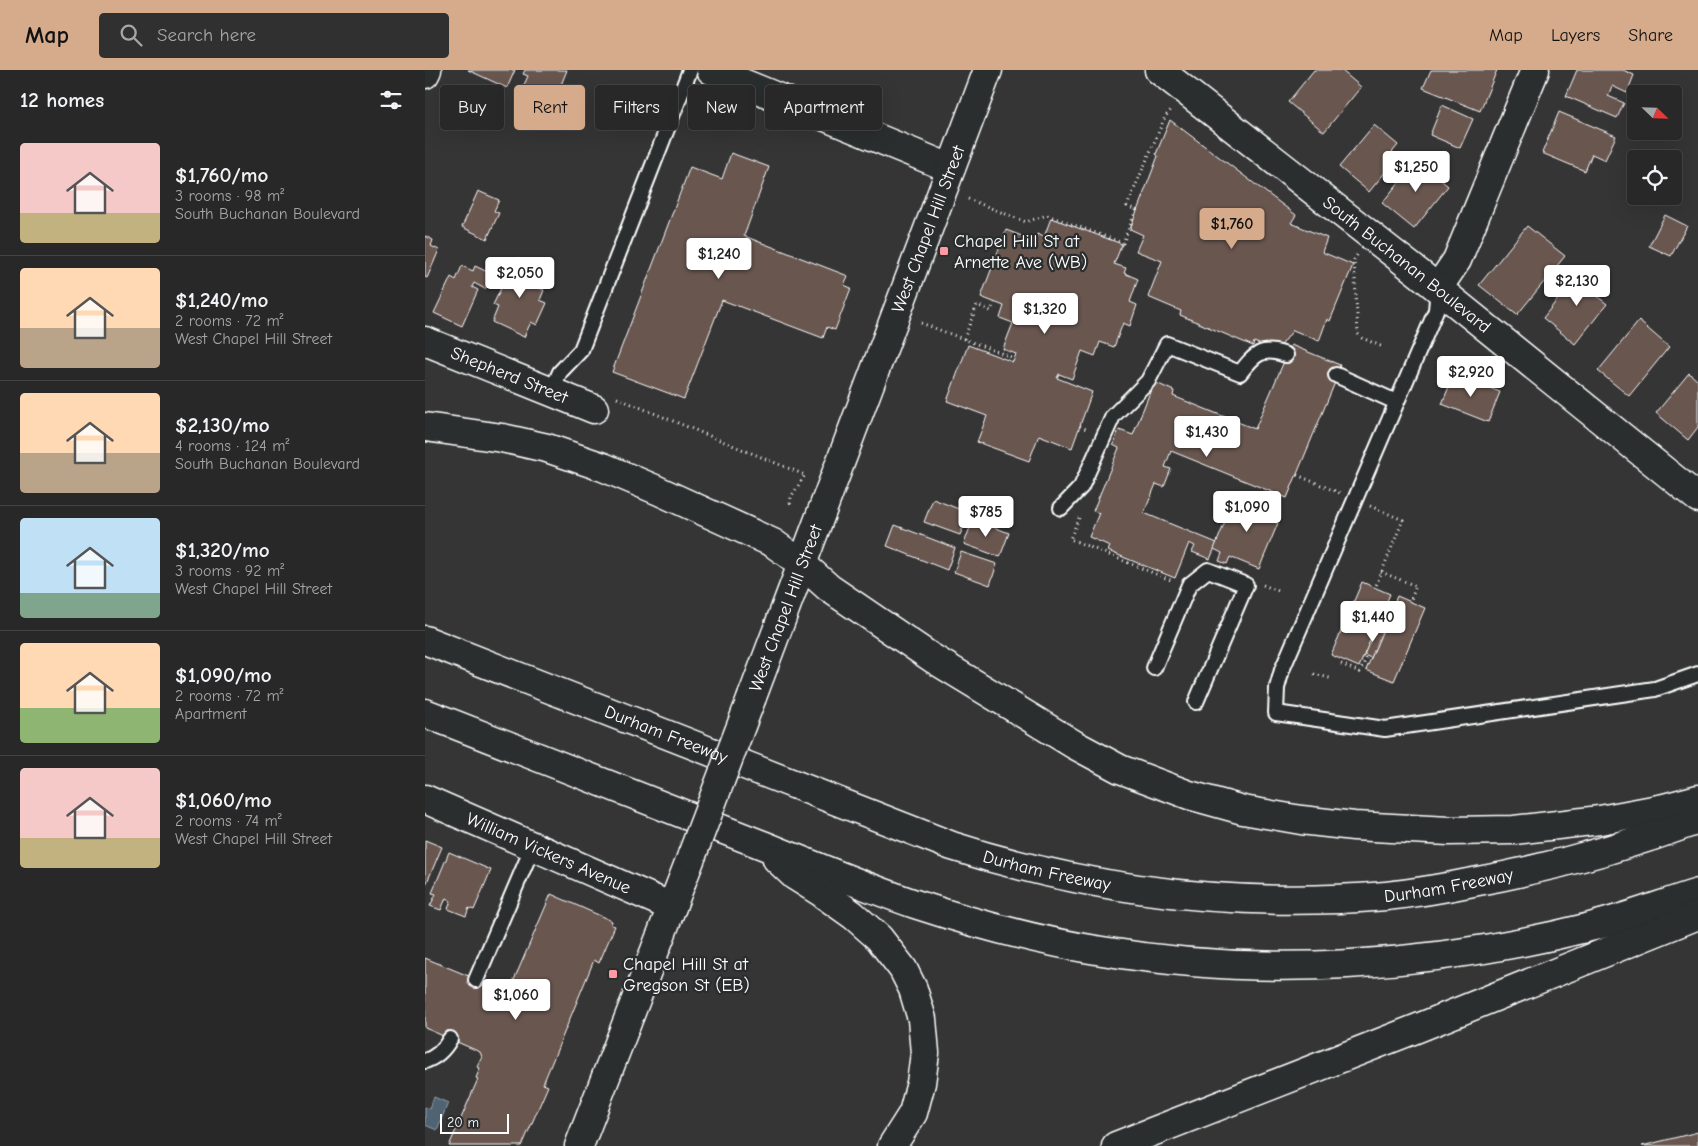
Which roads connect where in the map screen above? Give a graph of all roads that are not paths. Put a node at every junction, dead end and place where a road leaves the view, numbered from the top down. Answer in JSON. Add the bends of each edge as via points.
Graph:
{"nodes":[{"id":1,"x":427,"y":70,"type":"edge"},
{"id":2,"x":690,"y":70,"type":"edge"},
{"id":3,"x":711,"y":70,"type":"edge"},
{"id":4,"x":989,"y":70,"type":"edge"},
{"id":5,"x":1159,"y":70,"type":"edge"},
{"id":6,"x":1535,"y":70,"type":"edge"},
{"id":7,"x":425,"y":74,"type":"edge"},
{"id":8,"x":950,"y":168,"type":"junction"},
{"id":9,"x":1438,"y":288,"type":"junction"},
{"id":10,"x":425,"y":341,"type":"edge"},
{"id":11,"x":1286,"y":355,"type":"dead end"},
{"id":12,"x":1336,"y":376,"type":"dead end"},
{"id":13,"x":551,"y":392,"type":"junction"},
{"id":14,"x":1396,"y":402,"type":"junction"},
{"id":15,"x":603,"y":403,"type":"road end"},
{"id":16,"x":425,"y":427,"type":"edge"},
{"id":17,"x":1698,"y":498,"type":"edge"},
{"id":18,"x":1061,"y":508,"type":"dead end"},
{"id":19,"x":801,"y":563,"type":"junction"},
{"id":20,"x":425,"y":640,"type":"edge"},
{"id":21,"x":1154,"y":668,"type":"dead end"},
{"id":22,"x":1698,"y":674,"type":"edge"},
{"id":23,"x":1195,"y":702,"type":"dead end"},
{"id":24,"x":425,"y":713,"type":"edge"},
{"id":25,"x":425,"y":799,"type":"edge"},
{"id":26,"x":1698,"y":799,"type":"edge"},
{"id":27,"x":1698,"y":820,"type":"edge"},
{"id":28,"x":761,"y":844,"type":"junction"},
{"id":29,"x":533,"y":846,"type":"junction"},
{"id":30,"x":1698,"y":893,"type":"edge"},
{"id":31,"x":672,"y":907,"type":"junction"},
{"id":32,"x":1698,"y":915,"type":"edge"},
{"id":33,"x":476,"y":980,"type":"dead end"},
{"id":34,"x":450,"y":1039,"type":"dead end"},
{"id":35,"x":425,"y":1061,"type":"edge"},
{"id":36,"x":579,"y":1146,"type":"edge"},
{"id":37,"x":893,"y":1146,"type":"edge"},
{"id":38,"x":1116,"y":1146,"type":"edge"}],
"edges":[{"from":1,"to":7,"type":"main road"},
{"from":2,"to":13,"type":"lane","via":[[581,350],[560,372]]},
{"from":3,"to":8,"type":"main road"},
{"from":4,"to":8,"type":"main road","name":"West Chapel Hill Street"},
{"from":5,"to":9,"type":"main road","name":"South Buchanan Boulevard"},
{"from":6,"to":9,"type":"main road","via":[[1457,260]]},
{"from":8,"to":19,"type":"main road","name":"West Chapel Hill Street"},
{"from":9,"to":14,"type":"lane","via":[[1432,320]]},
{"from":9,"to":17,"type":"main road","name":"South Buchanan Boulevard"},
{"from":10,"to":13,"type":"main road","name":"Shepherd Street"},
{"from":11,"to":18,"type":"lane","via":[[1265,352],[1253,356],[1240,373],[1167,344],[1148,381],[1113,416],[1081,487]]},
{"from":12,"to":14,"type":"lane"},
{"from":13,"to":15,"type":"main road","name":"Shepherd Street"},
{"from":14,"to":22,"type":"lane","via":[[1282,670],[1275,713],[1385,729],[1655,689]]},
{"from":16,"to":19,"type":"main road","via":[[547,448],[603,467],[773,543]]},
{"from":19,"to":26,"type":"main road","via":[[829,588],[932,658],[1075,745],[1153,783],[1243,810],[1353,826],[1505,830],[1600,820]]},
{"from":19,"to":31,"type":"main road","name":"West Chapel Hill Street","bridge":true},
{"from":20,"to":27,"type":"main road","name":"Durham Freeway","via":[[952,846],[1047,873],[1126,888],[1250,900],[1388,896],[1511,875],[1588,856]]},
{"from":21,"to":23,"type":"lane","via":[[1189,585],[1209,570],[1246,585]]},
{"from":24,"to":28,"type":"main road"},
{"from":25,"to":29,"type":"main road","name":"William Vickers Avenue"},
{"from":28,"to":30,"type":"main road","via":[[914,903],[1021,935],[1104,952],[1229,965],[1365,964],[1485,950],[1592,927]]},
{"from":28,"to":37,"type":"main road","via":[[795,876],[879,938],[903,969],[913,989],[922,1019],[925,1053],[913,1113]]},
{"from":29,"to":31,"type":"main road","name":"William Vickers Avenue"},
{"from":29,"to":33,"type":"lane"},
{"from":31,"to":36,"type":"main road","name":"West Chapel Hill Street"},
{"from":32,"to":38,"type":"main road"},
{"from":34,"to":35,"type":"lane","via":[[444,1050]]}]}
